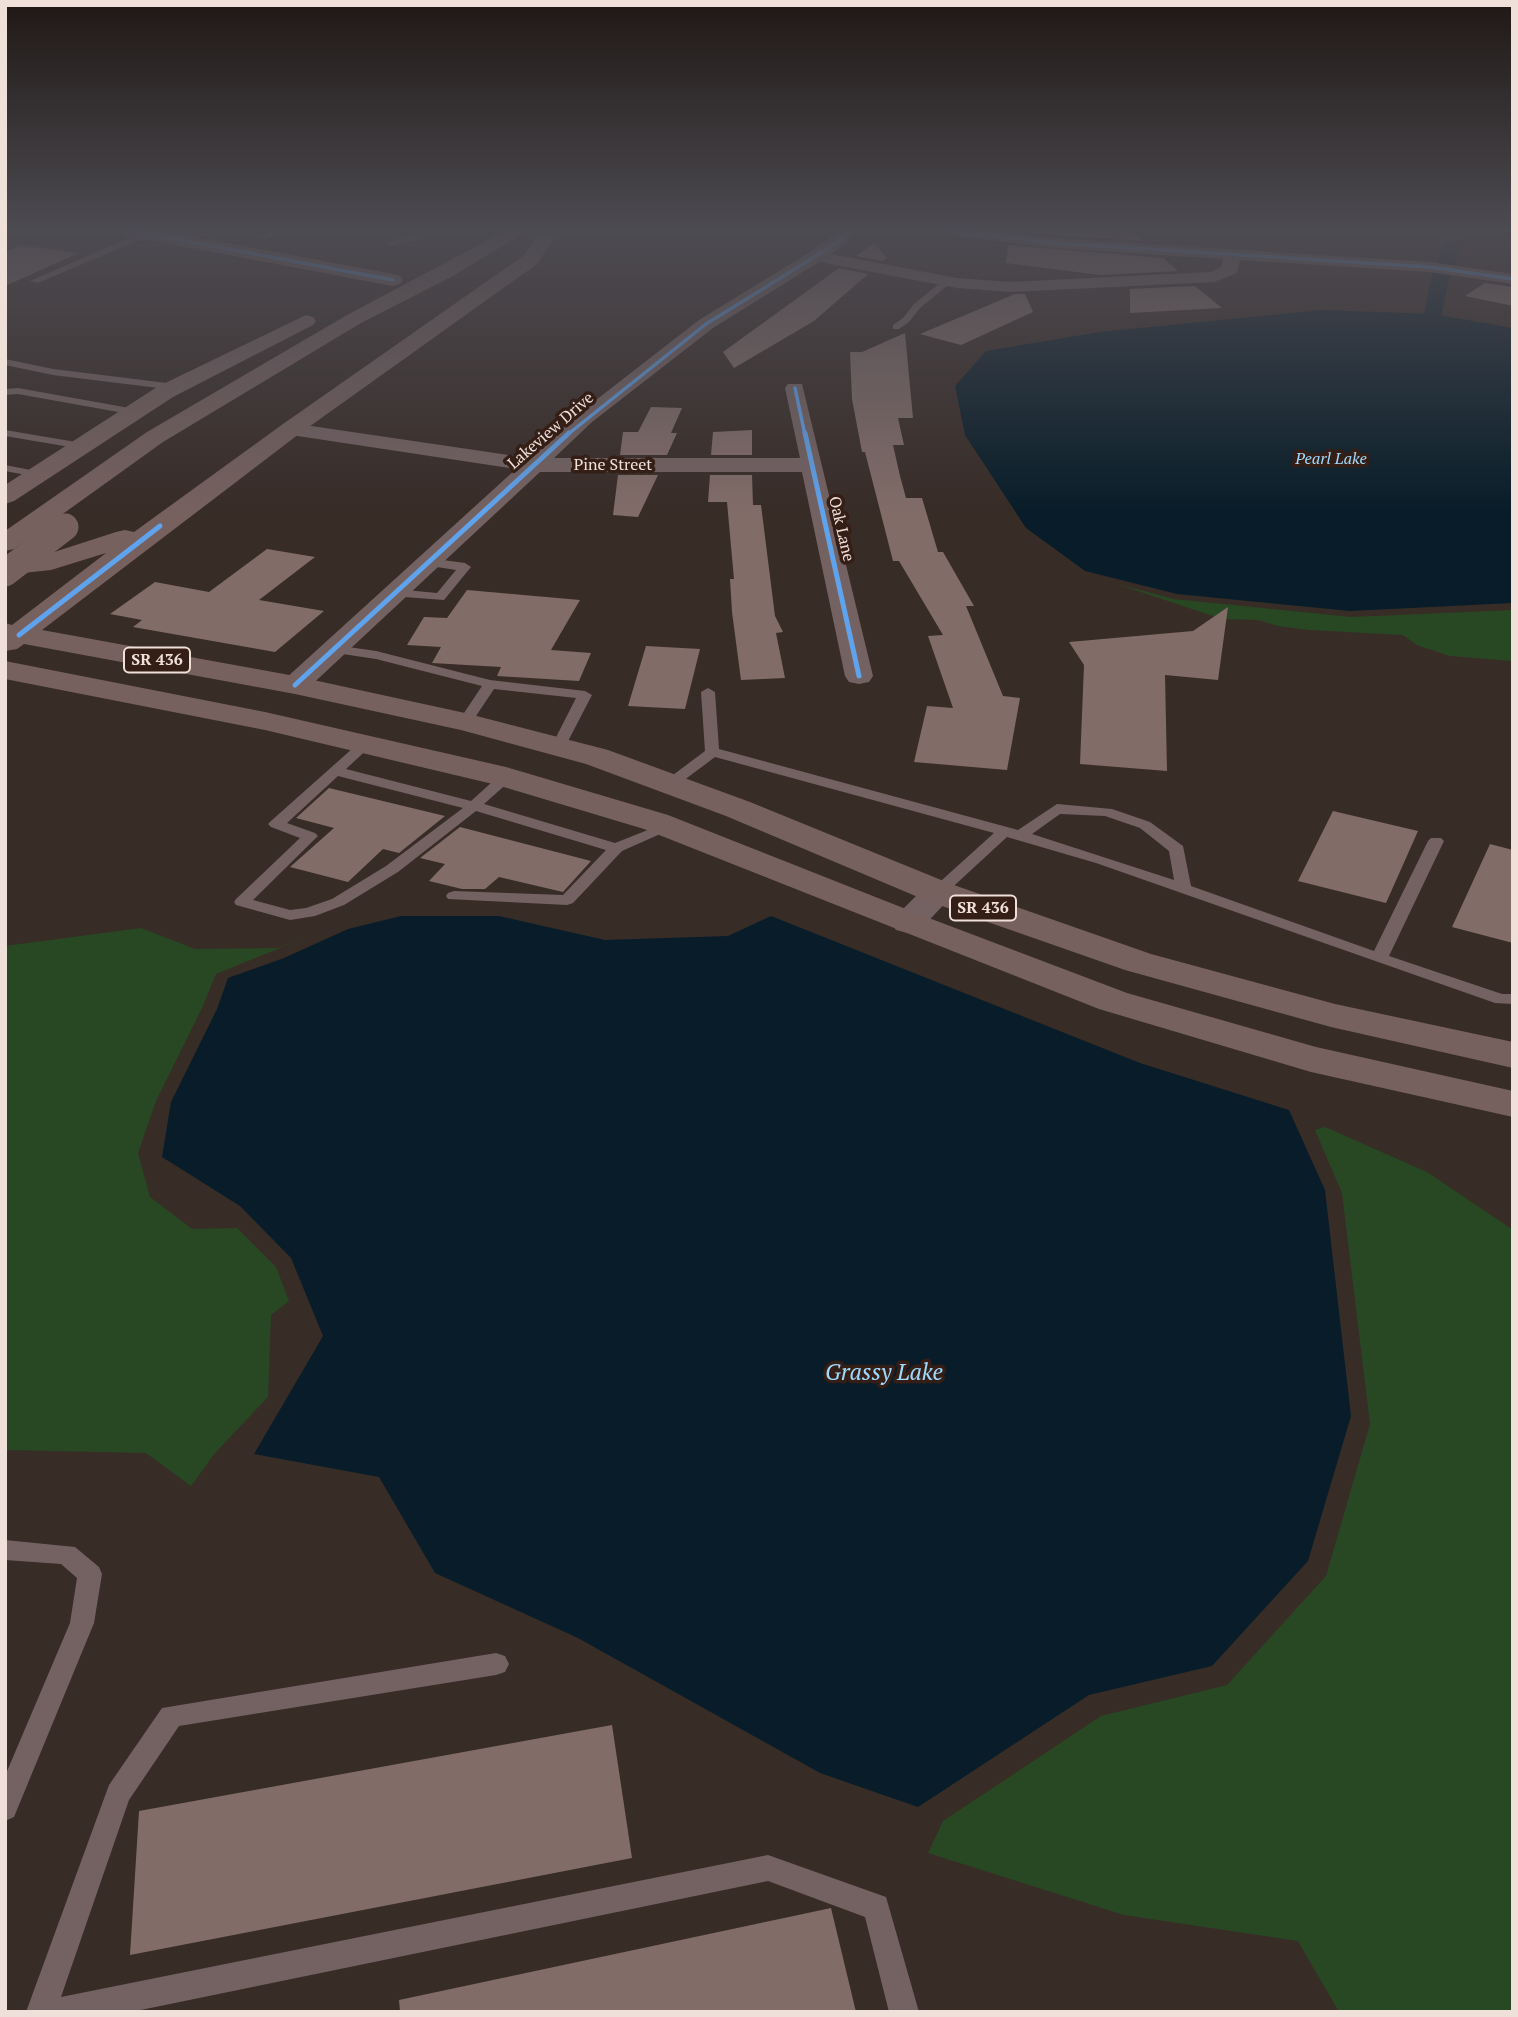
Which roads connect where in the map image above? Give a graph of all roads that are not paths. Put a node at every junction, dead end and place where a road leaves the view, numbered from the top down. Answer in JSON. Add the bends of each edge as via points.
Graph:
{"nodes":[{"id":1,"x":297,"y":324,"type":"edge"},
{"id":2,"x":345,"y":324,"type":"edge"},
{"id":3,"x":381,"y":324,"type":"edge"},
{"id":4,"x":439,"y":324,"type":"edge"},
{"id":5,"x":711,"y":324,"type":"edge"},
{"id":6,"x":900,"y":324,"type":"edge"},
{"id":7,"x":896,"y":327,"type":"dead end"},
{"id":8,"x":5,"y":362,"type":"edge"},
{"id":9,"x":175,"y":387,"type":"junction"},
{"id":10,"x":795,"y":388,"type":"dead end"},
{"id":11,"x":5,"y":392,"type":"edge"},
{"id":12,"x":135,"y":412,"type":"junction"},
{"id":13,"x":291,"y":429,"type":"junction"},
{"id":14,"x":5,"y":433,"type":"edge"},
{"id":15,"x":82,"y":446,"type":"junction"},
{"id":16,"x":177,"y":449,"type":"dead end"},
{"id":17,"x":532,"y":465,"type":"junction"},
{"id":18,"x":812,"y":465,"type":"junction"},
{"id":19,"x":5,"y":468,"type":"edge"},
{"id":20,"x":37,"y":474,"type":"junction"},
{"id":21,"x":5,"y":496,"type":"edge"},
{"id":22,"x":88,"y":512,"type":"dead end"},
{"id":23,"x":160,"y":526,"type":"junction"},
{"id":24,"x":5,"y":543,"type":"edge"},
{"id":25,"x":428,"y":562,"type":"junction"},
{"id":26,"x":5,"y":570,"type":"edge"},
{"id":27,"x":395,"y":593,"type":"junction"},
{"id":28,"x":10,"y":637,"type":"edge"},
{"id":29,"x":334,"y":649,"type":"junction"},
{"id":30,"x":5,"y":670,"type":"edge"},
{"id":31,"x":859,"y":676,"type":"dead end"},
{"id":32,"x":490,"y":684,"type":"junction"},
{"id":33,"x":295,"y":685,"type":"junction"},
{"id":34,"x":708,"y":692,"type":"dead end"},
{"id":35,"x":465,"y":722,"type":"junction"},
{"id":36,"x":367,"y":743,"type":"junction"},
{"id":37,"x":558,"y":747,"type":"junction"},
{"id":38,"x":712,"y":752,"type":"junction"},
{"id":39,"x":335,"y":771,"type":"junction"},
{"id":40,"x":506,"y":777,"type":"junction"},
{"id":41,"x":670,"y":784,"type":"junction"},
{"id":42,"x":474,"y":806,"type":"junction"},
{"id":43,"x":668,"y":827,"type":"junction"},
{"id":44,"x":1012,"y":834,"type":"junction"},
{"id":45,"x":1436,"y":841,"type":"dead end"},
{"id":46,"x":616,"y":848,"type":"junction"},
{"id":47,"x":1183,"y":888,"type":"junction"},
{"id":48,"x":938,"y":892,"type":"junction"},
{"id":49,"x":454,"y":896,"type":"dead end"},
{"id":50,"x":908,"y":923,"type":"junction"},
{"id":51,"x":1379,"y":958,"type":"junction"},
{"id":52,"x":1513,"y":999,"type":"edge"},
{"id":53,"x":1513,"y":1055,"type":"edge"},
{"id":54,"x":1513,"y":1104,"type":"edge"},
{"id":55,"x":5,"y":1550,"type":"edge"},
{"id":56,"x":496,"y":1664,"type":"dead end"},
{"id":57,"x":5,"y":1808,"type":"edge"},
{"id":58,"x":41,"y":2012,"type":"edge"},
{"id":59,"x":58,"y":2012,"type":"edge"},
{"id":60,"x":904,"y":2012,"type":"edge"}],
"edges":[{"from":1,"to":9,"type":"main road"},
{"from":2,"to":24,"type":"main road","via":[[155,436]]},
{"from":3,"to":16,"type":"main road"},
{"from":4,"to":13,"type":"main road"},
{"from":5,"to":17,"type":"street","name":"Lakeview Drive","via":[[671,350]]},
{"from":6,"to":7,"type":"lane"},
{"from":8,"to":9,"type":"lane"},
{"from":9,"to":12,"type":"main road"},
{"from":10,"to":18,"type":"street","name":"Oak Lane"},
{"from":11,"to":12,"type":"lane"},
{"from":12,"to":15,"type":"main road"},
{"from":13,"to":17,"type":"street","name":"Pine Street"},
{"from":13,"to":23,"type":"main road"},
{"from":14,"to":15,"type":"lane"},
{"from":15,"to":20,"type":"main road"},
{"from":17,"to":18,"type":"street","name":"Pine Street"},
{"from":17,"to":25,"type":"street","name":"Lakeview Drive"},
{"from":18,"to":31,"type":"street","name":"Oak Lane"},
{"from":19,"to":20,"type":"lane"},
{"from":20,"to":21,"type":"main road"},
{"from":22,"to":26,"type":"main road","bridge":true},
{"from":23,"to":26,"type":"main road","via":[[80,554]]},
{"from":23,"to":28,"type":"main road"},
{"from":25,"to":27,"type":"street","name":"Lakeview Drive"},
{"from":25,"to":27,"type":"lane","via":[[465,567],[440,597]]},
{"from":27,"to":29,"type":"street","name":"Lakeview Drive"},
{"from":28,"to":33,"type":"main road","number":"SR 436"},
{"from":29,"to":32,"type":"lane"},
{"from":29,"to":33,"type":"street","name":"Lakeview Drive"},
{"from":30,"to":36,"type":"main road","number":"SR 436"},
{"from":32,"to":35,"type":"lane"},
{"from":32,"to":37,"type":"lane","via":[[585,695]]},
{"from":33,"to":35,"type":"main road","number":"SR 436"},
{"from":34,"to":38,"type":"lane"},
{"from":35,"to":37,"type":"main road","number":"SR 436"},
{"from":36,"to":39,"type":"lane"},
{"from":36,"to":40,"type":"main road","number":"SR 436"},
{"from":37,"to":41,"type":"main road","number":"SR 436"},
{"from":38,"to":41,"type":"lane"},
{"from":38,"to":44,"type":"lane"},
{"from":39,"to":42,"type":"lane"},
{"from":39,"to":42,"type":"lane","via":[[275,824],[310,836],[242,902],[290,915],[338,902],[392,869]]},
{"from":40,"to":42,"type":"lane"},
{"from":40,"to":43,"type":"main road","number":"SR 436"},
{"from":41,"to":48,"type":"main road","number":"SR 436"},
{"from":42,"to":46,"type":"lane"},
{"from":43,"to":46,"type":"lane"},
{"from":43,"to":50,"type":"main road","number":"SR 436"},
{"from":44,"to":47,"type":"lane"},
{"from":44,"to":47,"type":"lane","via":[[1057,809],[1107,812],[1145,825],[1177,849]]},
{"from":44,"to":48,"type":"lane"},
{"from":45,"to":51,"type":"lane"},
{"from":46,"to":49,"type":"lane","via":[[567,900]]},
{"from":47,"to":51,"type":"lane"},
{"from":48,"to":50,"type":"street"},
{"from":48,"to":53,"type":"main road","number":"SR 436","via":[[1138,962],[1331,1015]]},
{"from":50,"to":54,"type":"main road","number":"SR 436","via":[[1113,1001],[1311,1059]]},
{"from":51,"to":52,"type":"lane","via":[[1501,999]]},
{"from":55,"to":57,"type":"lane","via":[[67,1554],[90,1574],[82,1623]]},
{"from":56,"to":58,"type":"lane","via":[[171,1716],[118,1794]]},
{"from":59,"to":60,"type":"lane","via":[[768,1868],[877,1907]]}]}
